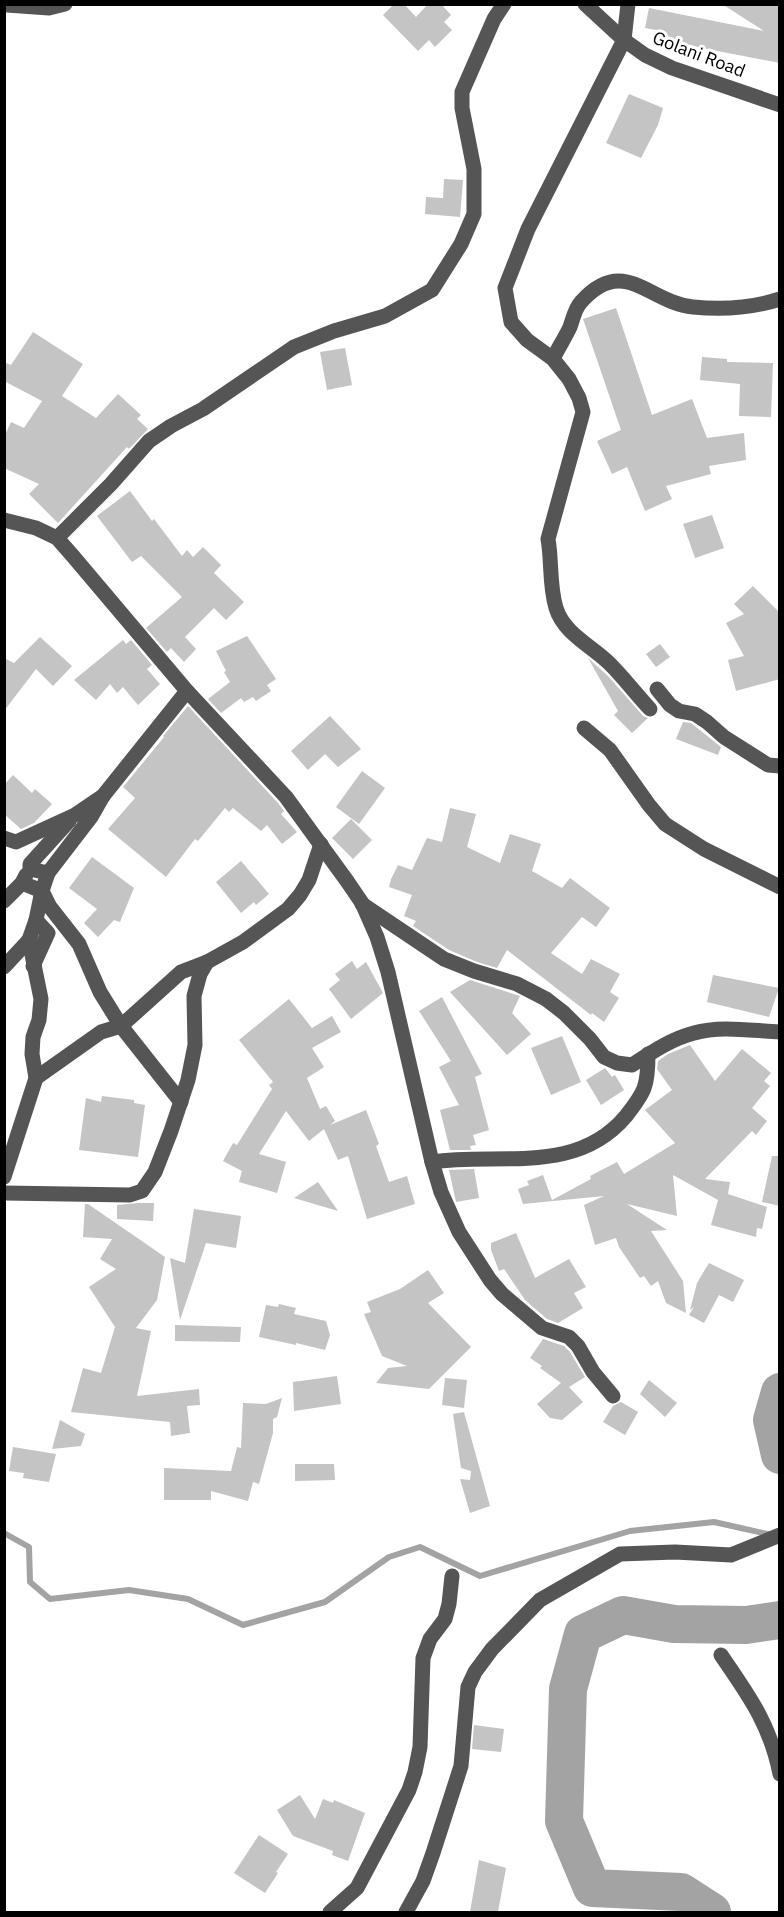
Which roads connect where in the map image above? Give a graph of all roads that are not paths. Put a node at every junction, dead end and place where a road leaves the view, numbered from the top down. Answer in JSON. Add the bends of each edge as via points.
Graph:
{"nodes":[{"id":1,"x":7,"y":4,"type":"edge"},
{"id":2,"x":65,"y":4,"type":"edge"},
{"id":3,"x":504,"y":4,"type":"edge"},
{"id":4,"x":585,"y":4,"type":"edge"},
{"id":5,"x":628,"y":4,"type":"edge"},
{"id":6,"x":624,"y":40,"type":"junction"},
{"id":7,"x":780,"y":105,"type":"edge"},
{"id":8,"x":780,"y":299,"type":"edge"},
{"id":9,"x":553,"y":359,"type":"junction"},
{"id":10,"x":4,"y":520,"type":"edge"},
{"id":11,"x":57,"y":538,"type":"junction"},
{"id":12,"x":657,"y":689,"type":"dead end"},
{"id":13,"x":187,"y":691,"type":"junction"},
{"id":14,"x":650,"y":709,"type":"dead end"},
{"id":15,"x":584,"y":728,"type":"dead end"},
{"id":16,"x":780,"y":766,"type":"edge"},
{"id":17,"x":103,"y":796,"type":"junction"},
{"id":18,"x":75,"y":815,"type":"junction"},
{"id":19,"x":4,"y":838,"type":"edge"},
{"id":20,"x":321,"y":844,"type":"junction"},
{"id":21,"x":29,"y":867,"type":"junction"},
{"id":22,"x":48,"y":873,"type":"junction"},
{"id":23,"x":22,"y":883,"type":"junction"},
{"id":24,"x":780,"y":887,"type":"edge"},
{"id":25,"x":42,"y":891,"type":"junction"},
{"id":26,"x":4,"y":901,"type":"edge"},
{"id":27,"x":362,"y":903,"type":"junction"},
{"id":28,"x":36,"y":920,"type":"junction"},
{"id":29,"x":29,"y":940,"type":"junction"},
{"id":30,"x":207,"y":962,"type":"junction"},
{"id":31,"x":4,"y":968,"type":"edge"},
{"id":32,"x":33,"y":968,"type":"junction"},
{"id":33,"x":121,"y":1026,"type":"junction"},
{"id":34,"x":780,"y":1032,"type":"edge"},
{"id":35,"x":648,"y":1054,"type":"junction"},
{"id":36,"x":36,"y":1078,"type":"junction"},
{"id":37,"x":181,"y":1102,"type":"junction"},
{"id":38,"x":432,"y":1162,"type":"junction"},
{"id":39,"x":4,"y":1177,"type":"edge"},
{"id":40,"x":4,"y":1193,"type":"edge"},
{"id":41,"x":613,"y":1396,"type":"dead end"},
{"id":42,"x":780,"y":1535,"type":"edge"},
{"id":43,"x":452,"y":1576,"type":"dead end"},
{"id":44,"x":721,"y":1655,"type":"dead end"},
{"id":45,"x":780,"y":1774,"type":"edge"},
{"id":46,"x":330,"y":1912,"type":"edge"},
{"id":47,"x":406,"y":1912,"type":"edge"}],
"edges":[{"from":1,"to":2,"type":"street","via":[[49,8]]},
{"from":3,"to":11,"type":"street","via":[[462,92],[474,169],[474,214],[461,244],[432,290],[385,315],[294,347],[171,426],[149,441]]},
{"from":4,"to":6,"type":"street","name":"Golani Road"},
{"from":5,"to":6,"type":"street"},
{"from":6,"to":7,"type":"street","name":"Golani Road","via":[[672,68]]},
{"from":6,"to":9,"type":"street","via":[[528,229],[505,288],[511,322]]},
{"from":8,"to":9,"type":"street","via":[[741,308],[691,307],[619,279],[596,288],[579,303]]},
{"from":9,"to":14,"type":"street","via":[[570,379],[583,412],[548,539],[556,610],[575,636],[609,662]]},
{"from":10,"to":11,"type":"street"},
{"from":11,"to":13,"type":"street"},
{"from":12,"to":16,"type":"street","via":[[679,711],[694,714],[768,765]]},
{"from":13,"to":17,"type":"street"},
{"from":13,"to":20,"type":"street","via":[[286,797]]},
{"from":15,"to":24,"type":"street","via":[[610,750],[665,824],[704,849]]},
{"from":17,"to":18,"type":"street"},
{"from":17,"to":22,"type":"street"},
{"from":18,"to":19,"type":"street","via":[[16,842]]},
{"from":18,"to":21,"type":"street"},
{"from":20,"to":27,"type":"street"},
{"from":20,"to":30,"type":"street","via":[[309,880],[288,909]]},
{"from":21,"to":22,"type":"street"},
{"from":21,"to":23,"type":"street"},
{"from":22,"to":25,"type":"street"},
{"from":23,"to":25,"type":"street"},
{"from":23,"to":26,"type":"street"},
{"from":25,"to":28,"type":"street"},
{"from":25,"to":33,"type":"street","via":[[79,944],[100,992]]},
{"from":27,"to":35,"type":"street","via":[[444,959],[517,984],[546,999],[604,1057],[632,1065]]},
{"from":27,"to":38,"type":"street","via":[[388,972]]},
{"from":28,"to":29,"type":"street"},
{"from":28,"to":32,"type":"street","via":[[48,933]]},
{"from":29,"to":31,"type":"street"},
{"from":29,"to":32,"type":"street"},
{"from":30,"to":33,"type":"street","via":[[181,972]]},
{"from":30,"to":37,"type":"street","via":[[196,987],[193,1062]]},
{"from":32,"to":36,"type":"street","via":[[40,999],[32,1054]]},
{"from":33,"to":36,"type":"street","via":[[100,1032]]},
{"from":33,"to":37,"type":"street"},
{"from":34,"to":35,"type":"street","via":[[697,1032]]},
{"from":35,"to":38,"type":"street","via":[[648,1079],[643,1095],[607,1136],[593,1144],[538,1158]]},
{"from":36,"to":39,"type":"street"},
{"from":37,"to":40,"type":"street","via":[[164,1152],[142,1191],[130,1196]]},
{"from":38,"to":41,"type":"street","via":[[459,1233],[490,1280],[542,1328],[569,1337]]},
{"from":42,"to":47,"type":"street","via":[[731,1555],[620,1554],[540,1600],[492,1649],[468,1687],[461,1766],[434,1853]]},
{"from":43,"to":46,"type":"street","via":[[445,1619],[430,1639],[423,1658],[420,1747],[409,1790],[357,1888]]},
{"from":44,"to":45,"type":"street","via":[[767,1728]]}]}
